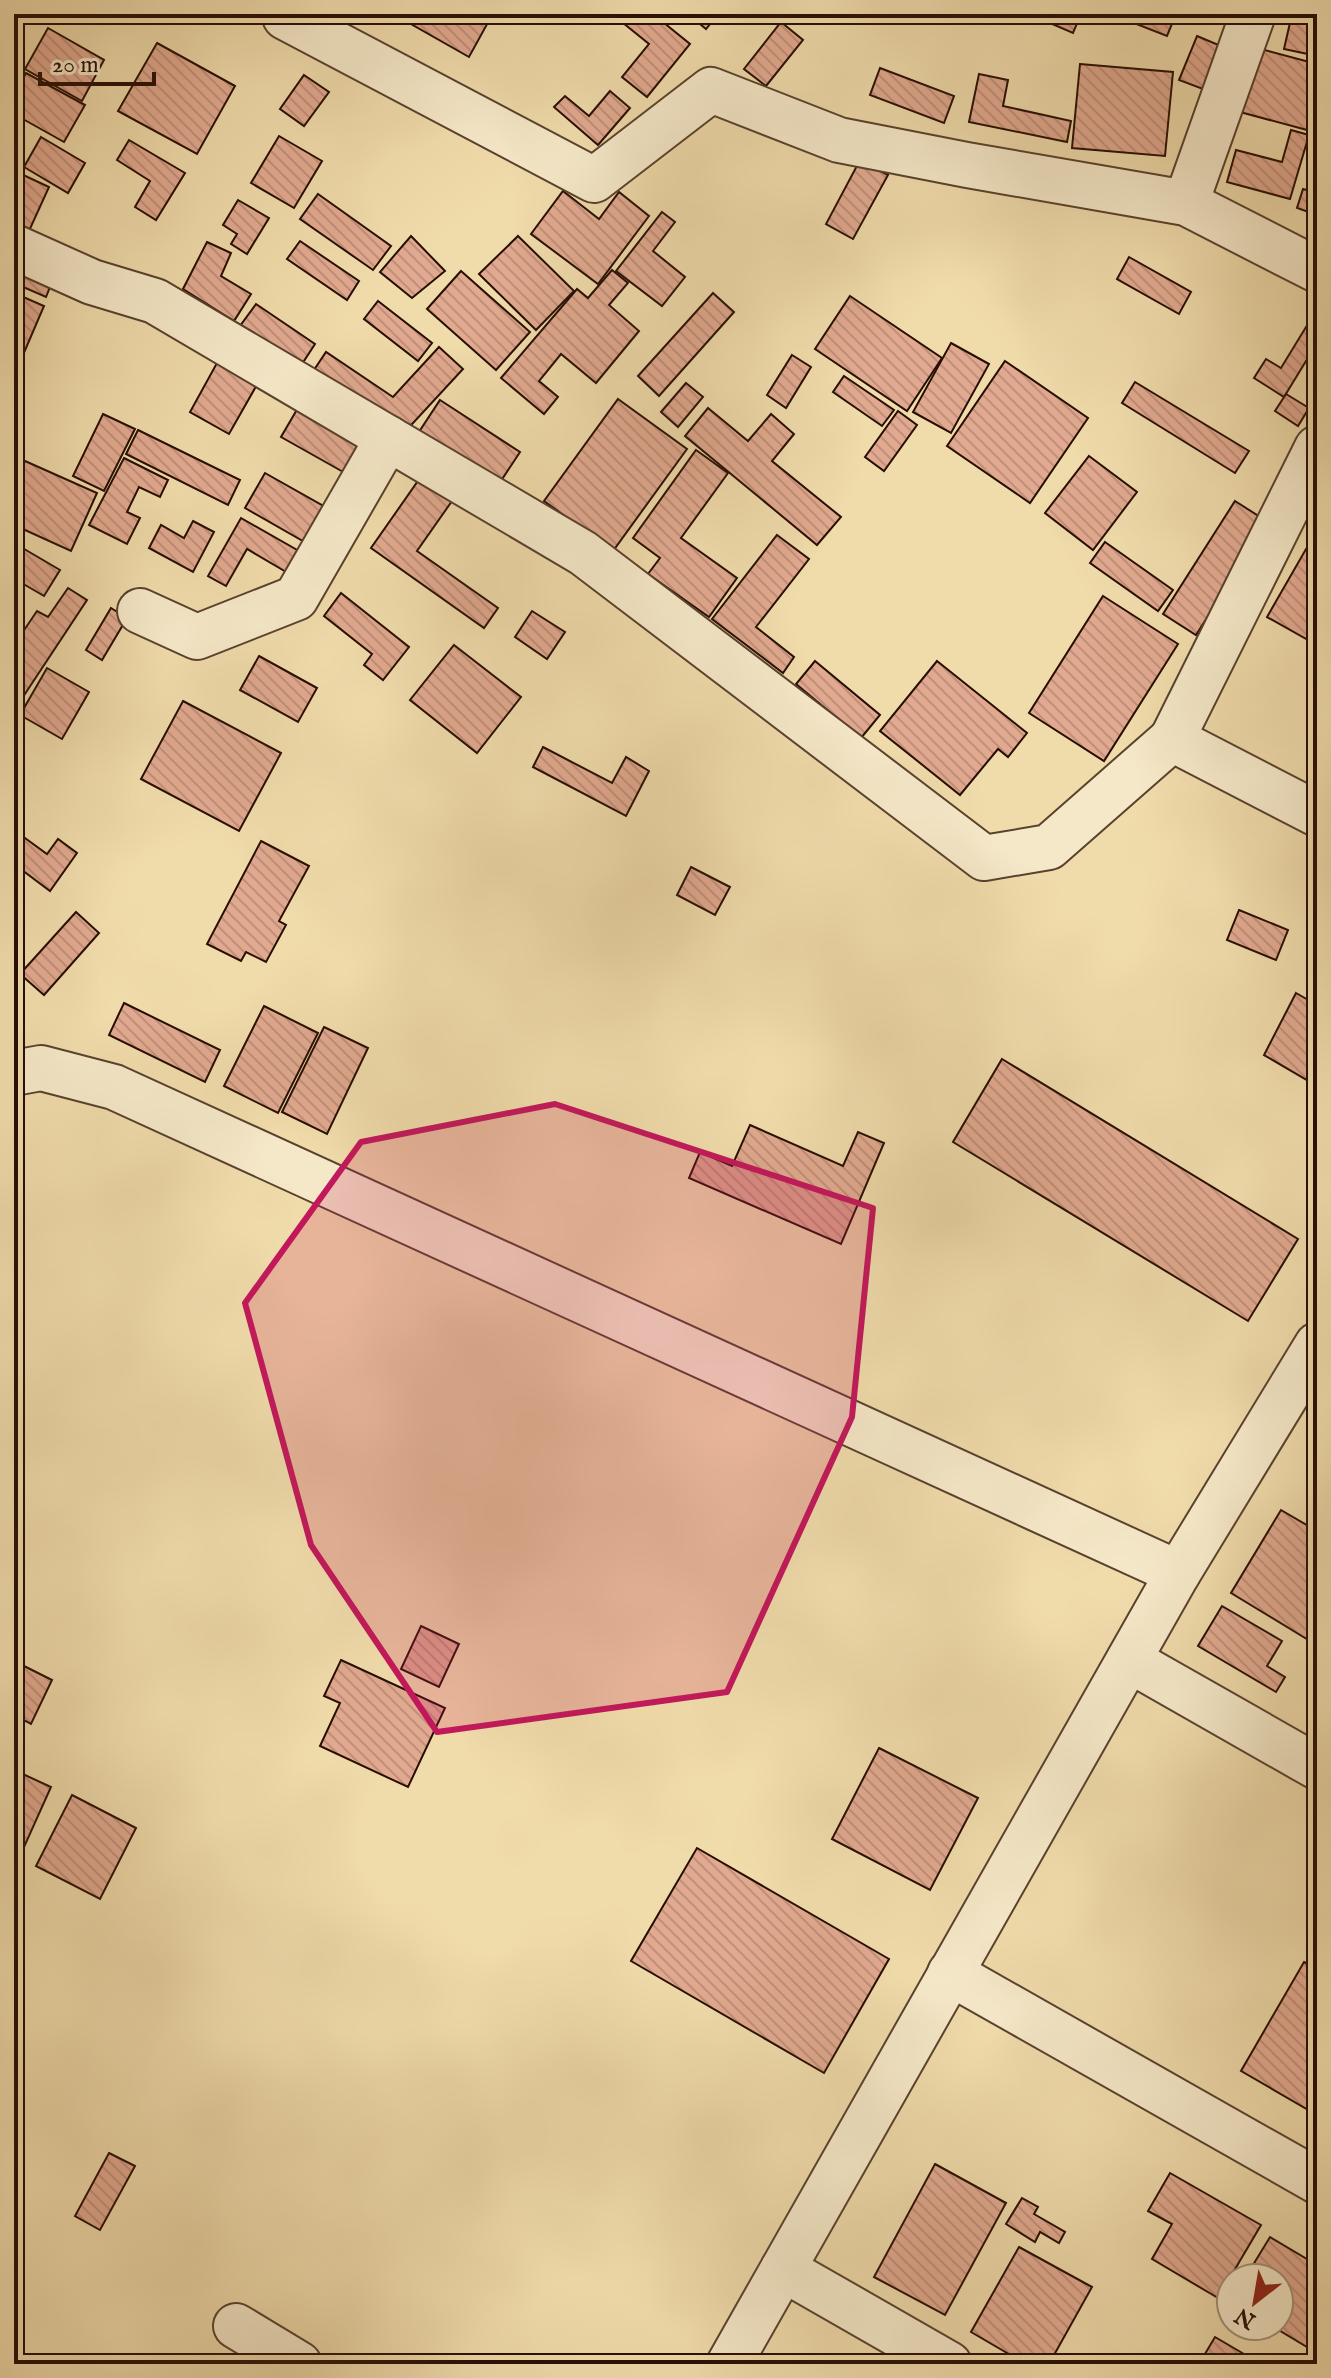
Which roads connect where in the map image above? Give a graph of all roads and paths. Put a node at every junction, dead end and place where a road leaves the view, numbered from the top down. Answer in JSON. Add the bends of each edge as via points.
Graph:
{"nodes":[{"id":1,"x":1253,"y":14,"type":"edge"},
{"id":2,"x":285,"y":17,"type":"dead end"},
{"id":3,"x":1186,"y":203,"type":"junction"},
{"id":4,"x":14,"y":247,"type":"edge"},
{"id":5,"x":1317,"y":270,"type":"edge"},
{"id":6,"x":388,"y":438,"type":"junction"},
{"id":7,"x":1317,"y":448,"type":"edge"},
{"id":8,"x":140,"y":611,"type":"dead end"},
{"id":9,"x":1172,"y":739,"type":"junction"},
{"id":10,"x":1317,"y":814,"type":"edge"},
{"id":11,"x":14,"y":1073,"type":"edge"},
{"id":12,"x":1317,"y":1345,"type":"edge"},
{"id":13,"x":1178,"y":1573,"type":"junction"},
{"id":14,"x":1129,"y":1660,"type":"junction"},
{"id":15,"x":1317,"y":1767,"type":"edge"},
{"id":16,"x":950,"y":1973,"type":"junction"},
{"id":17,"x":1317,"y":2181,"type":"edge"},
{"id":18,"x":783,"y":2269,"type":"junction"},
{"id":19,"x":236,"y":2326,"type":"dead end"},
{"id":20,"x":299,"y":2364,"type":"edge"},
{"id":21,"x":729,"y":2364,"type":"edge"},
{"id":22,"x":949,"y":2364,"type":"edge"}],
"edges":[{"from":1,"to":3,"type":"street"},
{"from":2,"to":3,"type":"street","via":[[594,180],[711,90],[839,140]]},
{"from":3,"to":5,"type":"street"},
{"from":4,"to":6,"type":"street","via":[[92,282],[155,301]]},
{"from":6,"to":8,"type":"street","via":[[296,598],[197,637]]},
{"from":6,"to":9,"type":"street","via":[[583,553],[984,858],[1049,847]]},
{"from":7,"to":9,"type":"street"},
{"from":9,"to":10,"type":"street"},
{"from":11,"to":13,"type":"street","via":[[41,1068],[114,1087]]},
{"from":12,"to":13,"type":"street"},
{"from":13,"to":14,"type":"street"},
{"from":14,"to":15,"type":"street"},
{"from":14,"to":16,"type":"street"},
{"from":16,"to":17,"type":"street"},
{"from":16,"to":18,"type":"street"},
{"from":18,"to":21,"type":"street"},
{"from":18,"to":22,"type":"street"},
{"from":19,"to":20,"type":"street"}]}
